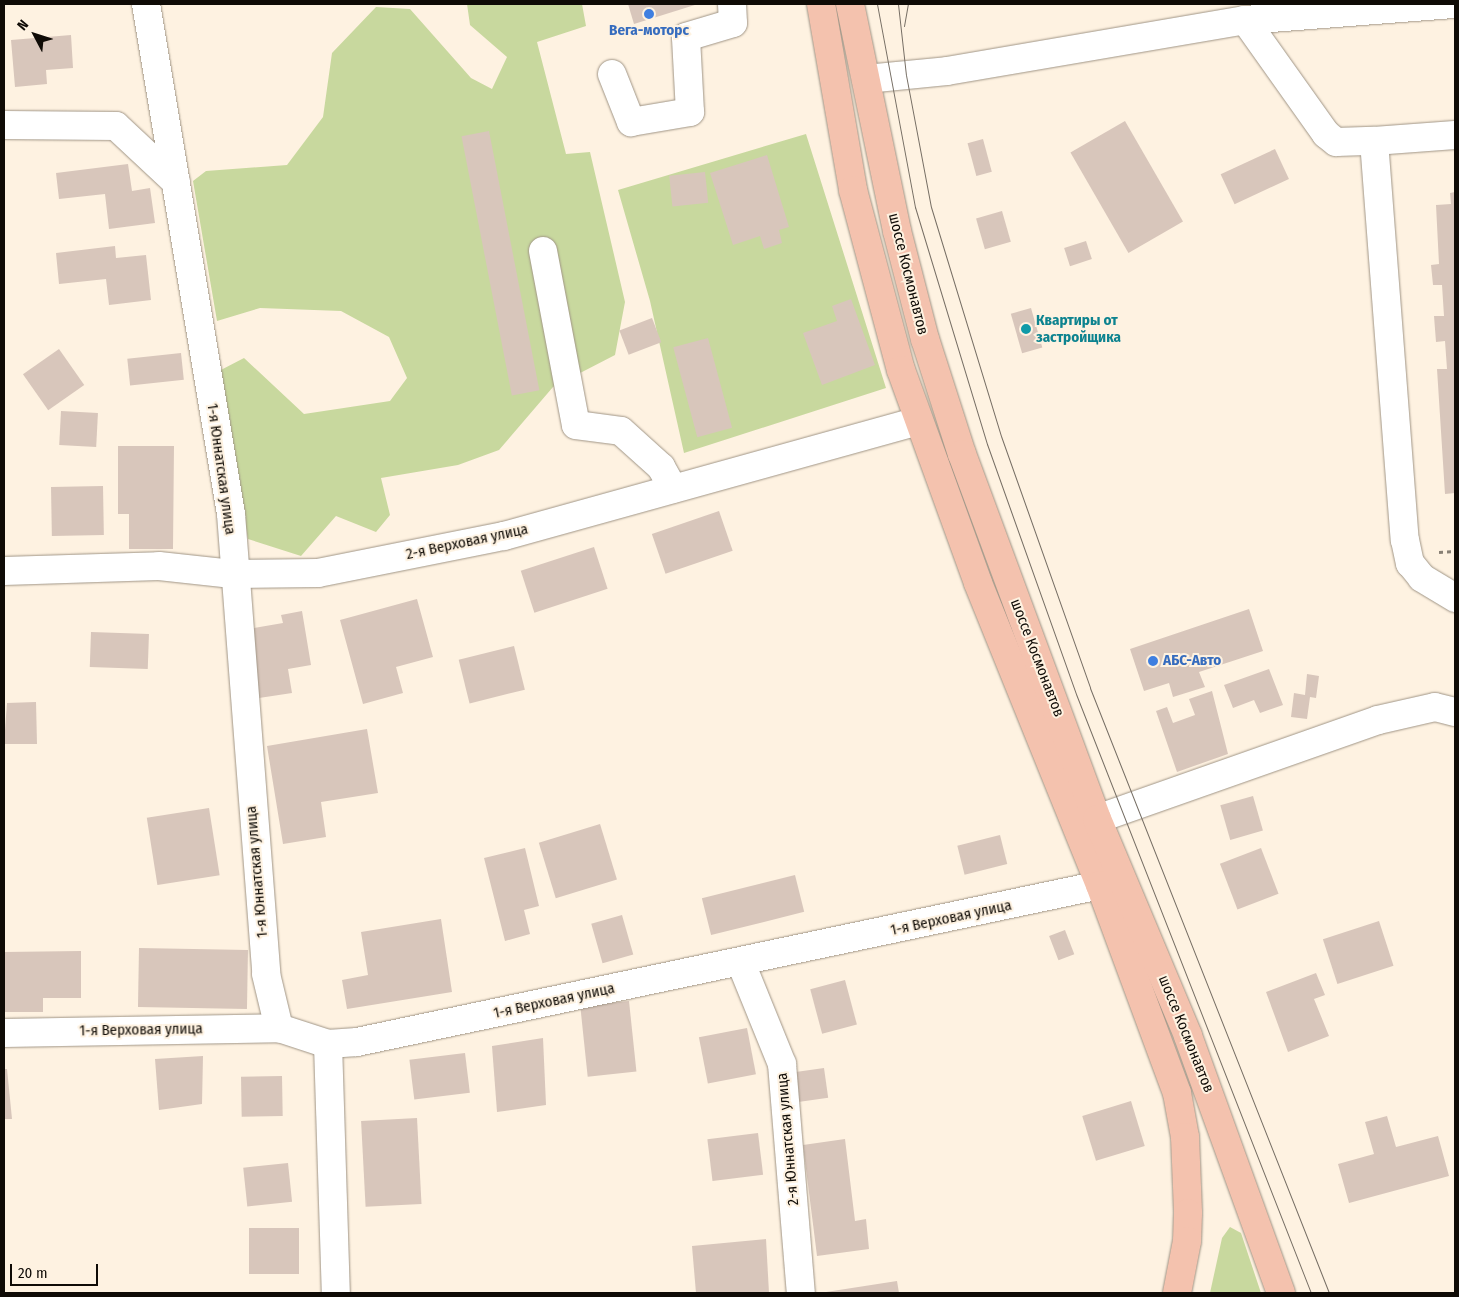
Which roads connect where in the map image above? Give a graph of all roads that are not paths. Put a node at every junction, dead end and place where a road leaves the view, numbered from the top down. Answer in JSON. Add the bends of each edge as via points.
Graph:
{"nodes":[{"id":1,"x":146,"y":4,"type":"edge"},
{"id":2,"x":732,"y":4,"type":"edge"},
{"id":3,"x":821,"y":4,"type":"edge"},
{"id":4,"x":850,"y":4,"type":"edge"},
{"id":5,"x":1455,"y":4,"type":"edge"},
{"id":6,"x":1420,"y":6,"type":"edge"},
{"id":7,"x":1245,"y":20,"type":"junction"},
{"id":8,"x":612,"y":74,"type":"dead end"},
{"id":9,"x":866,"y":79,"type":"junction"},
{"id":10,"x":4,"y":125,"type":"edge"},
{"id":11,"x":1455,"y":135,"type":"edge"},
{"id":12,"x":1374,"y":142,"type":"junction"},
{"id":13,"x":176,"y":182,"type":"junction"},
{"id":14,"x":543,"y":251,"type":"dead end"},
{"id":15,"x":918,"y":421,"type":"junction"},
{"id":16,"x":673,"y":489,"type":"junction"},
{"id":17,"x":4,"y":571,"type":"edge"},
{"id":18,"x":232,"y":574,"type":"junction"},
{"id":19,"x":1455,"y":576,"type":"edge"},
{"id":20,"x":1422,"y":578,"type":"junction"},
{"id":21,"x":1455,"y":598,"type":"edge"},
{"id":22,"x":1455,"y":712,"type":"edge"},
{"id":23,"x":1097,"y":819,"type":"junction"},
{"id":24,"x":1100,"y":885,"type":"junction"},
{"id":25,"x":741,"y":963,"type":"junction"},
{"id":26,"x":279,"y":1028,"type":"junction"},
{"id":27,"x":4,"y":1033,"type":"edge"},
{"id":28,"x":328,"y":1044,"type":"junction"},
{"id":29,"x":336,"y":1293,"type":"edge"},
{"id":30,"x":801,"y":1293,"type":"edge"},
{"id":31,"x":1177,"y":1293,"type":"edge"},
{"id":32,"x":1281,"y":1293,"type":"edge"}],
"edges":[{"from":1,"to":13,"type":"street","name":"1-я Юннатская улица"},
{"from":2,"to":8,"type":"street","via":[[733,22],[686,37],[690,112],[631,122]]},
{"from":3,"to":15,"type":"main road","name":"шоссе Космонавтов","via":[[853,190],[882,305]]},
{"from":4,"to":9,"type":"main road","name":"шоссе Космонавтов"},
{"from":5,"to":6,"type":"street"},
{"from":6,"to":7,"type":"street"},
{"from":7,"to":9,"type":"street","via":[[946,71]]},
{"from":7,"to":12,"type":"street","via":[[1326,134],[1336,142]]},
{"from":9,"to":23,"type":"main road","name":"шоссе Космонавтов","via":[[884,177],[924,339],[979,504]]},
{"from":10,"to":13,"type":"street","via":[[116,126]]},
{"from":11,"to":12,"type":"street"},
{"from":12,"to":20,"type":"street","via":[[1405,540],[1410,563]]},
{"from":13,"to":18,"type":"street","name":"1-я Юннатская улица","via":[[231,514]]},
{"from":14,"to":16,"type":"street","via":[[576,425],[621,431],[660,467]]},
{"from":15,"to":16,"type":"street","name":"2-я Верховая улица"},
{"from":15,"to":24,"type":"main road","name":"шоссе Космонавтов","via":[[978,583]]},
{"from":16,"to":18,"type":"street","name":"2-я Верховая улица","via":[[504,536],[318,573]]},
{"from":17,"to":18,"type":"street","name":"2-я Верховая улица","via":[[158,566]]},
{"from":18,"to":26,"type":"street","name":"1-я Юннатская улица","via":[[266,974]]},
{"from":19,"to":20,"type":"street"},
{"from":20,"to":21,"type":"street"},
{"from":22,"to":23,"type":"street","via":[[1435,707],[1378,720]]},
{"from":23,"to":32,"type":"main road","name":"шоссе Космонавтов","via":[[1191,1045]]},
{"from":24,"to":25,"type":"street","name":"1-я Верховая улица"},
{"from":24,"to":31,"type":"main road","name":"шоссе Космонавтов","via":[[1177,1093],[1184,1137],[1188,1213],[1188,1241]]},
{"from":25,"to":28,"type":"street","name":"1-я Верховая улица","via":[[356,1042]]},
{"from":25,"to":30,"type":"street","name":"2-я Юннатская улица","via":[[782,1064]]},
{"from":26,"to":27,"type":"street","name":"1-я Верховая улица"},
{"from":26,"to":28,"type":"street","name":"1-я Верховая улица"},
{"from":28,"to":29,"type":"street"}]}
